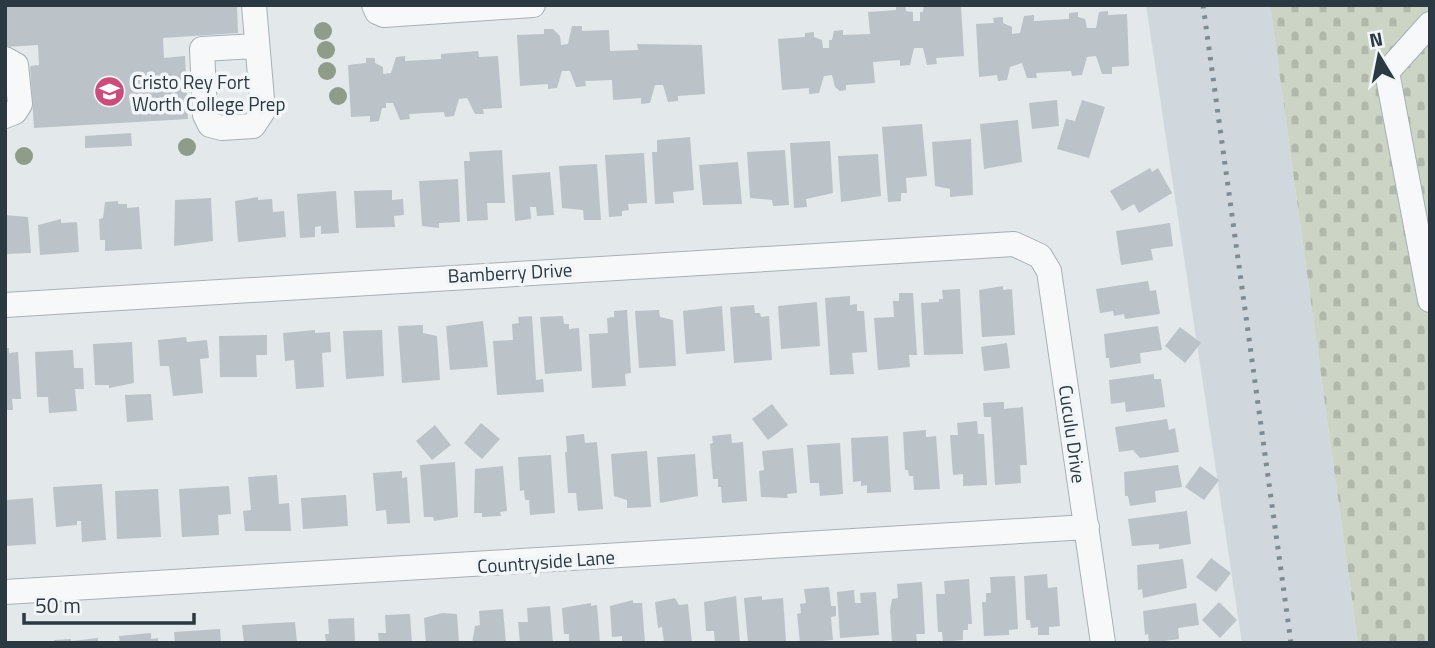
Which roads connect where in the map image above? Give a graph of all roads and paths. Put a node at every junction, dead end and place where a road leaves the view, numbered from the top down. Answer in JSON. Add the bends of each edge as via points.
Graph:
{"nodes":[{"id":1,"x":254,"y":5,"type":"edge"},
{"id":2,"x":374,"y":5,"type":"edge"},
{"id":3,"x":533,"y":5,"type":"edge"},
{"id":4,"x":1430,"y":24,"type":"edge"},
{"id":5,"x":257,"y":46,"type":"dead end"},
{"id":6,"x":5,"y":59,"type":"edge"},
{"id":7,"x":5,"y":116,"type":"edge"},
{"id":8,"x":1014,"y":244,"type":"joint"},
{"id":9,"x":1430,"y":300,"type":"edge"},
{"id":10,"x":5,"y":305,"type":"edge"},
{"id":11,"x":1087,"y":527,"type":"junction"},
{"id":12,"x":5,"y":592,"type":"edge"},
{"id":13,"x":1103,"y":643,"type":"edge"}],
"edges":[{"from":1,"to":5,"type":"street"},
{"from":2,"to":3,"type":"street","via":[[384,15]]},
{"from":4,"to":9,"type":"street","via":[[1387,72]]},
{"from":6,"to":7,"type":"street","via":[[16,65],[20,104]]},
{"from":8,"to":10,"type":"street","name":"Bamberry Drive"},
{"from":8,"to":11,"type":"street","name":"Cuculu Drive","via":[[1040,256],[1049,271]]},
{"from":11,"to":12,"type":"street","name":"Countryside Lane"},
{"from":11,"to":13,"type":"street","name":"Cuculu Drive"}]}
